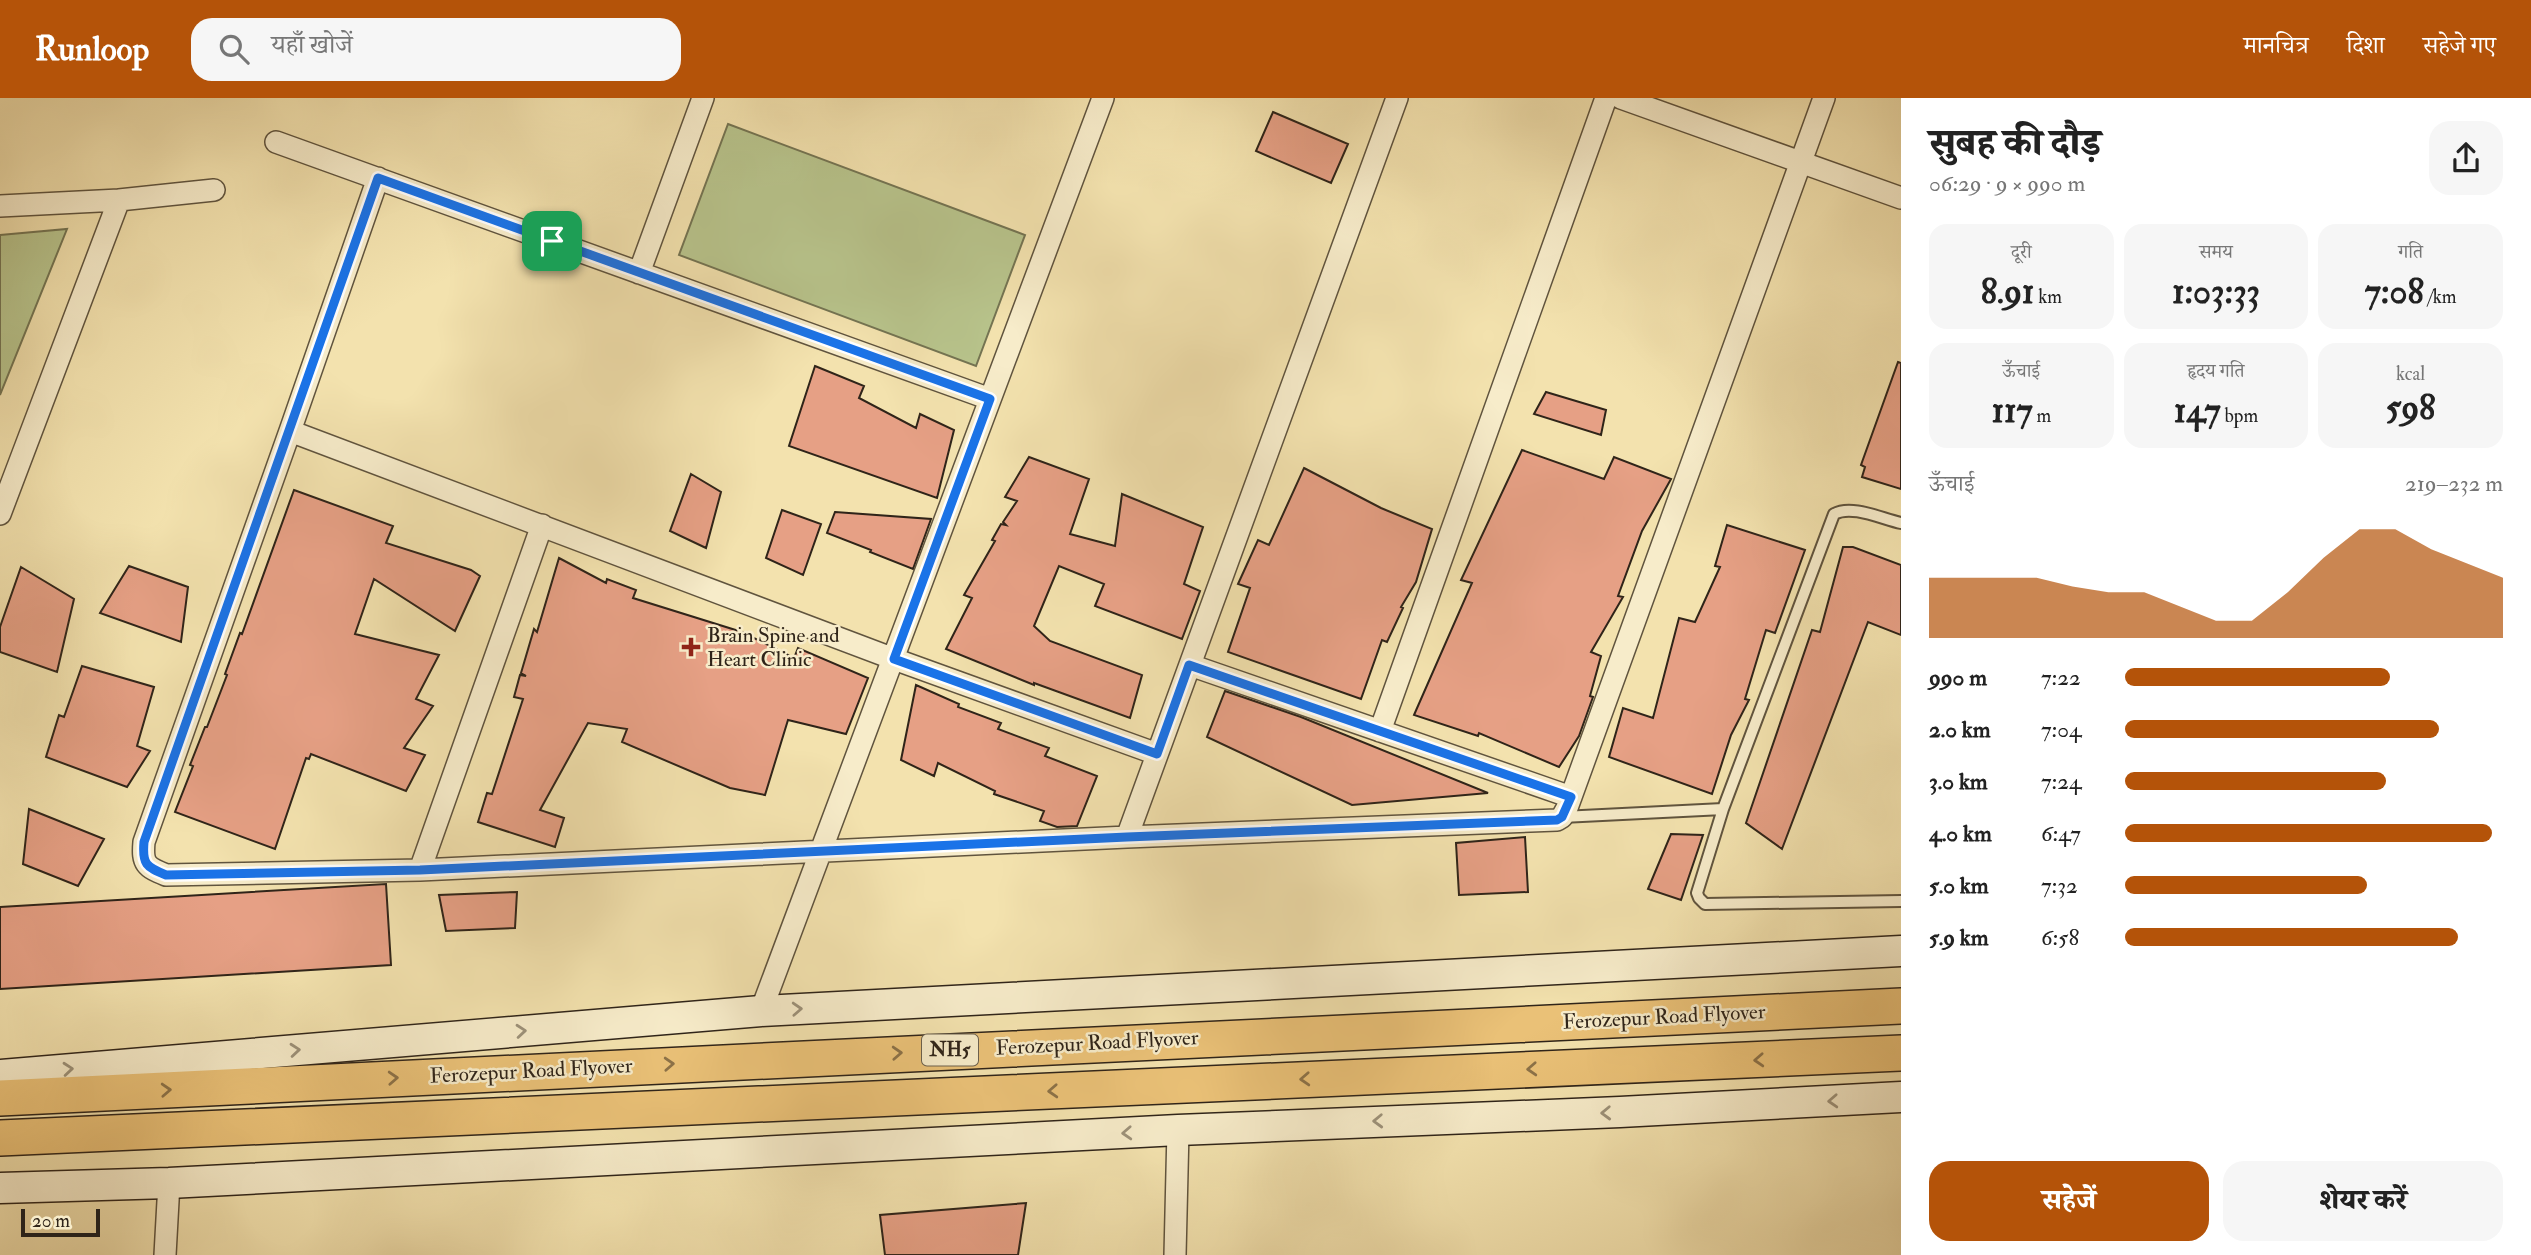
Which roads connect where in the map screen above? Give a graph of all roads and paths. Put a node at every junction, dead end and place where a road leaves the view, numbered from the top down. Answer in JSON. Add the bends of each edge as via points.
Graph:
{"nodes":[{"id":1,"x":702,"y":98,"type":"edge"},
{"id":2,"x":1103,"y":98,"type":"edge"},
{"id":3,"x":1397,"y":98,"type":"edge"},
{"id":4,"x":1606,"y":98,"type":"edge"},
{"id":5,"x":1621,"y":98,"type":"edge"},
{"id":6,"x":1824,"y":98,"type":"edge"},
{"id":7,"x":276,"y":142,"type":"dead end"},
{"id":8,"x":1801,"y":162,"type":"junction"},
{"id":9,"x":378,"y":178,"type":"junction"},
{"id":10,"x":214,"y":190,"type":"dead end"},
{"id":11,"x":1901,"y":198,"type":"edge"},
{"id":12,"x":119,"y":200,"type":"junction"},
{"id":13,"x":0,"y":206,"type":"edge"},
{"id":14,"x":639,"y":273,"type":"junction"},
{"id":15,"x":990,"y":399,"type":"junction"},
{"id":16,"x":290,"y":431,"type":"junction"},
{"id":17,"x":0,"y":514,"type":"edge"},
{"id":18,"x":1901,"y":523,"type":"edge"},
{"id":19,"x":542,"y":525,"type":"junction"},
{"id":20,"x":894,"y":659,"type":"junction"},
{"id":21,"x":1189,"y":665,"type":"junction"},
{"id":22,"x":1380,"y":731,"type":"junction"},
{"id":23,"x":1157,"y":754,"type":"junction"},
{"id":24,"x":1571,"y":797,"type":"junction"},
{"id":25,"x":1723,"y":809,"type":"junction"},
{"id":26,"x":1562,"y":817,"type":"junction"},
{"id":27,"x":1127,"y":837,"type":"junction"},
{"id":28,"x":822,"y":850,"type":"junction"},
{"id":29,"x":420,"y":870,"type":"junction"},
{"id":30,"x":1901,"y":901,"type":"edge"},
{"id":31,"x":1901,"y":951,"type":"edge"},
{"id":32,"x":1901,"y":1006,"type":"edge"},
{"id":33,"x":761,"y":1011,"type":"junction"},
{"id":34,"x":1901,"y":1053,"type":"edge"},
{"id":35,"x":0,"y":1075,"type":"edge"},
{"id":36,"x":1901,"y":1097,"type":"edge"},
{"id":37,"x":0,"y":1098,"type":"edge"},
{"id":38,"x":1178,"y":1130,"type":"junction"},
{"id":39,"x":0,"y":1138,"type":"edge"},
{"id":40,"x":169,"y":1183,"type":"junction"},
{"id":41,"x":0,"y":1188,"type":"edge"},
{"id":42,"x":165,"y":1255,"type":"edge"},
{"id":43,"x":1175,"y":1255,"type":"edge"}],
"edges":[{"from":1,"to":14,"type":"street"},
{"from":2,"to":15,"type":"street"},
{"from":3,"to":21,"type":"street"},
{"from":4,"to":22,"type":"street"},
{"from":5,"to":8,"type":"street"},
{"from":6,"to":8,"type":"street"},
{"from":7,"to":9,"type":"street"},
{"from":8,"to":11,"type":"street"},
{"from":8,"to":24,"type":"street"},
{"from":9,"to":14,"type":"street"},
{"from":9,"to":16,"type":"street"},
{"from":10,"to":12,"type":"street"},
{"from":12,"to":13,"type":"street"},
{"from":12,"to":17,"type":"street"},
{"from":14,"to":15,"type":"street"},
{"from":15,"to":20,"type":"street"},
{"from":16,"to":19,"type":"street"},
{"from":16,"to":29,"type":"street","via":[[144,842],[143,857],[149,868],[166,875]]},
{"from":18,"to":25,"type":"lane","via":[[1854,511],[1834,514]]},
{"from":19,"to":20,"type":"street"},
{"from":19,"to":29,"type":"street"},
{"from":20,"to":23,"type":"street"},
{"from":20,"to":28,"type":"street"},
{"from":21,"to":22,"type":"street"},
{"from":21,"to":23,"type":"street"},
{"from":22,"to":24,"type":"street"},
{"from":23,"to":27,"type":"street"},
{"from":24,"to":26,"type":"street"},
{"from":25,"to":26,"type":"lane"},
{"from":25,"to":30,"type":"lane","via":[[1697,893],[1705,904]]},
{"from":26,"to":27,"type":"street"},
{"from":27,"to":28,"type":"street"},
{"from":28,"to":29,"type":"street"},
{"from":28,"to":33,"type":"street"},
{"from":33,"to":31,"type":"main road","one_way":true},
{"from":37,"to":32,"type":"highway","name":"Ferozepur Road Flyover","number":"NH5","one_way":true},
{"from":35,"to":33,"type":"main road","one_way":true},
{"from":34,"to":39,"type":"highway","name":"Ferozepur Road Flyover","number":"NH5","one_way":true},
{"from":36,"to":38,"type":"main road","one_way":true},
{"from":38,"to":40,"type":"main road","one_way":true},
{"from":38,"to":43,"type":"street"},
{"from":40,"to":41,"type":"main road"},
{"from":40,"to":42,"type":"street"}]}
